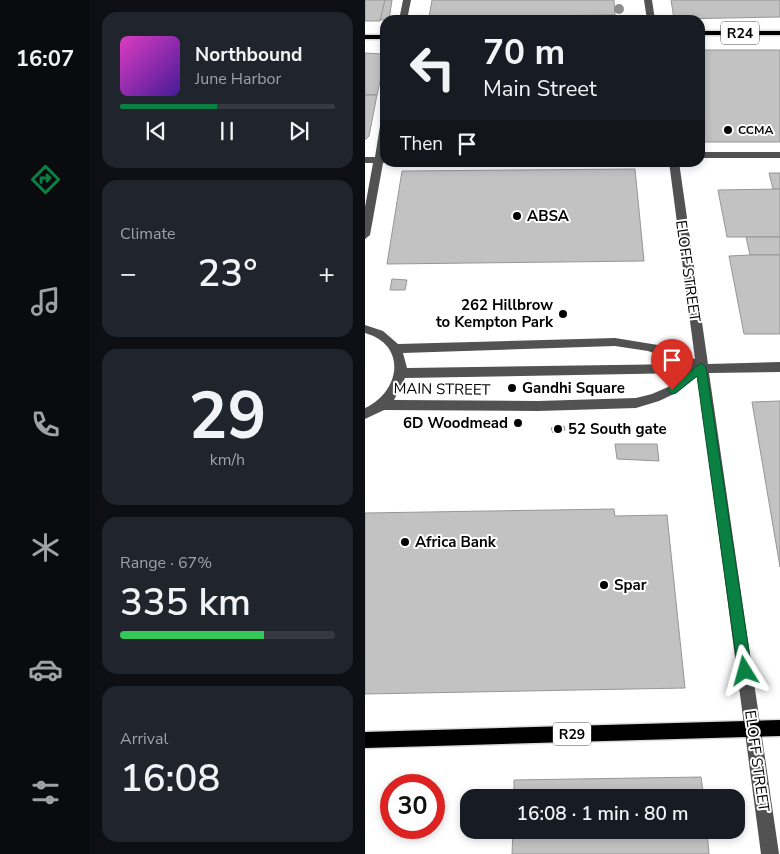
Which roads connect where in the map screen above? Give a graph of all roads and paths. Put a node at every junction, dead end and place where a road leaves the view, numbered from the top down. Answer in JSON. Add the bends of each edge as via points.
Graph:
{"nodes":[{"id":1,"x":407,"y":0,"type":"edge"},
{"id":2,"x":648,"y":0,"type":"edge"},
{"id":3,"x":404,"y":15,"type":"edge"},
{"id":4,"x":650,"y":15,"type":"edge"},
{"id":5,"x":780,"y":32,"type":"edge"},
{"id":6,"x":705,"y":33,"type":"edge"},
{"id":7,"x":380,"y":36,"type":"edge"},
{"id":8,"x":365,"y":37,"type":"edge"},
{"id":9,"x":705,"y":155,"type":"edge"},
{"id":10,"x":780,"y":155,"type":"edge"},
{"id":11,"x":365,"y":160,"type":"edge"},
{"id":12,"x":380,"y":160,"type":"edge"},
{"id":13,"x":380,"y":167,"type":"edge"},
{"id":14,"x":675,"y":167,"type":"edge"},
{"id":15,"x":365,"y":235,"type":"edge"},
{"id":16,"x":365,"y":329,"type":"edge"},
{"id":17,"x":396,"y":349,"type":"junction"},
{"id":18,"x":701,"y":367,"type":"junction"},
{"id":19,"x":780,"y":367,"type":"edge"},
{"id":20,"x":401,"y":373,"type":"junction"},
{"id":21,"x":382,"y":405,"type":"junction"},
{"id":22,"x":365,"y":414,"type":"edge"},
{"id":23,"x":753,"y":728,"type":"junction"},
{"id":24,"x":780,"y":728,"type":"edge"},
{"id":25,"x":365,"y":740,"type":"edge"},
{"id":26,"x":770,"y":854,"type":"edge"}],
"edges":[{"from":1,"to":3,"type":"street"},
{"from":2,"to":4,"type":"street"},
{"from":5,"to":6,"type":"main road","number":"R24"},
{"from":7,"to":8,"type":"main road"},
{"from":9,"to":10,"type":"street"},
{"from":11,"to":12,"type":"street"},
{"from":13,"to":15,"type":"street"},
{"from":14,"to":18,"type":"street","name":"ELOFF STREET"},
{"from":16,"to":17,"type":"street","via":[[385,337]]},
{"from":17,"to":18,"type":"street","via":[[615,342],[665,350]]},
{"from":17,"to":20,"type":"street","via":[[401,360]]},
{"from":18,"to":19,"type":"street"},
{"from":18,"to":20,"type":"street"},
{"from":18,"to":21,"type":"street","name":"MAIN STREET","via":[[672,390],[637,403]]},
{"from":18,"to":23,"type":"street","name":"ELOFF STREET"},
{"from":20,"to":21,"type":"street","via":[[391,395]]},
{"from":21,"to":22,"type":"street"},
{"from":23,"to":24,"type":"main road","number":"R29"},
{"from":23,"to":25,"type":"main road","number":"R29"},
{"from":23,"to":26,"type":"street","name":"ELOFF STREET"}]}
